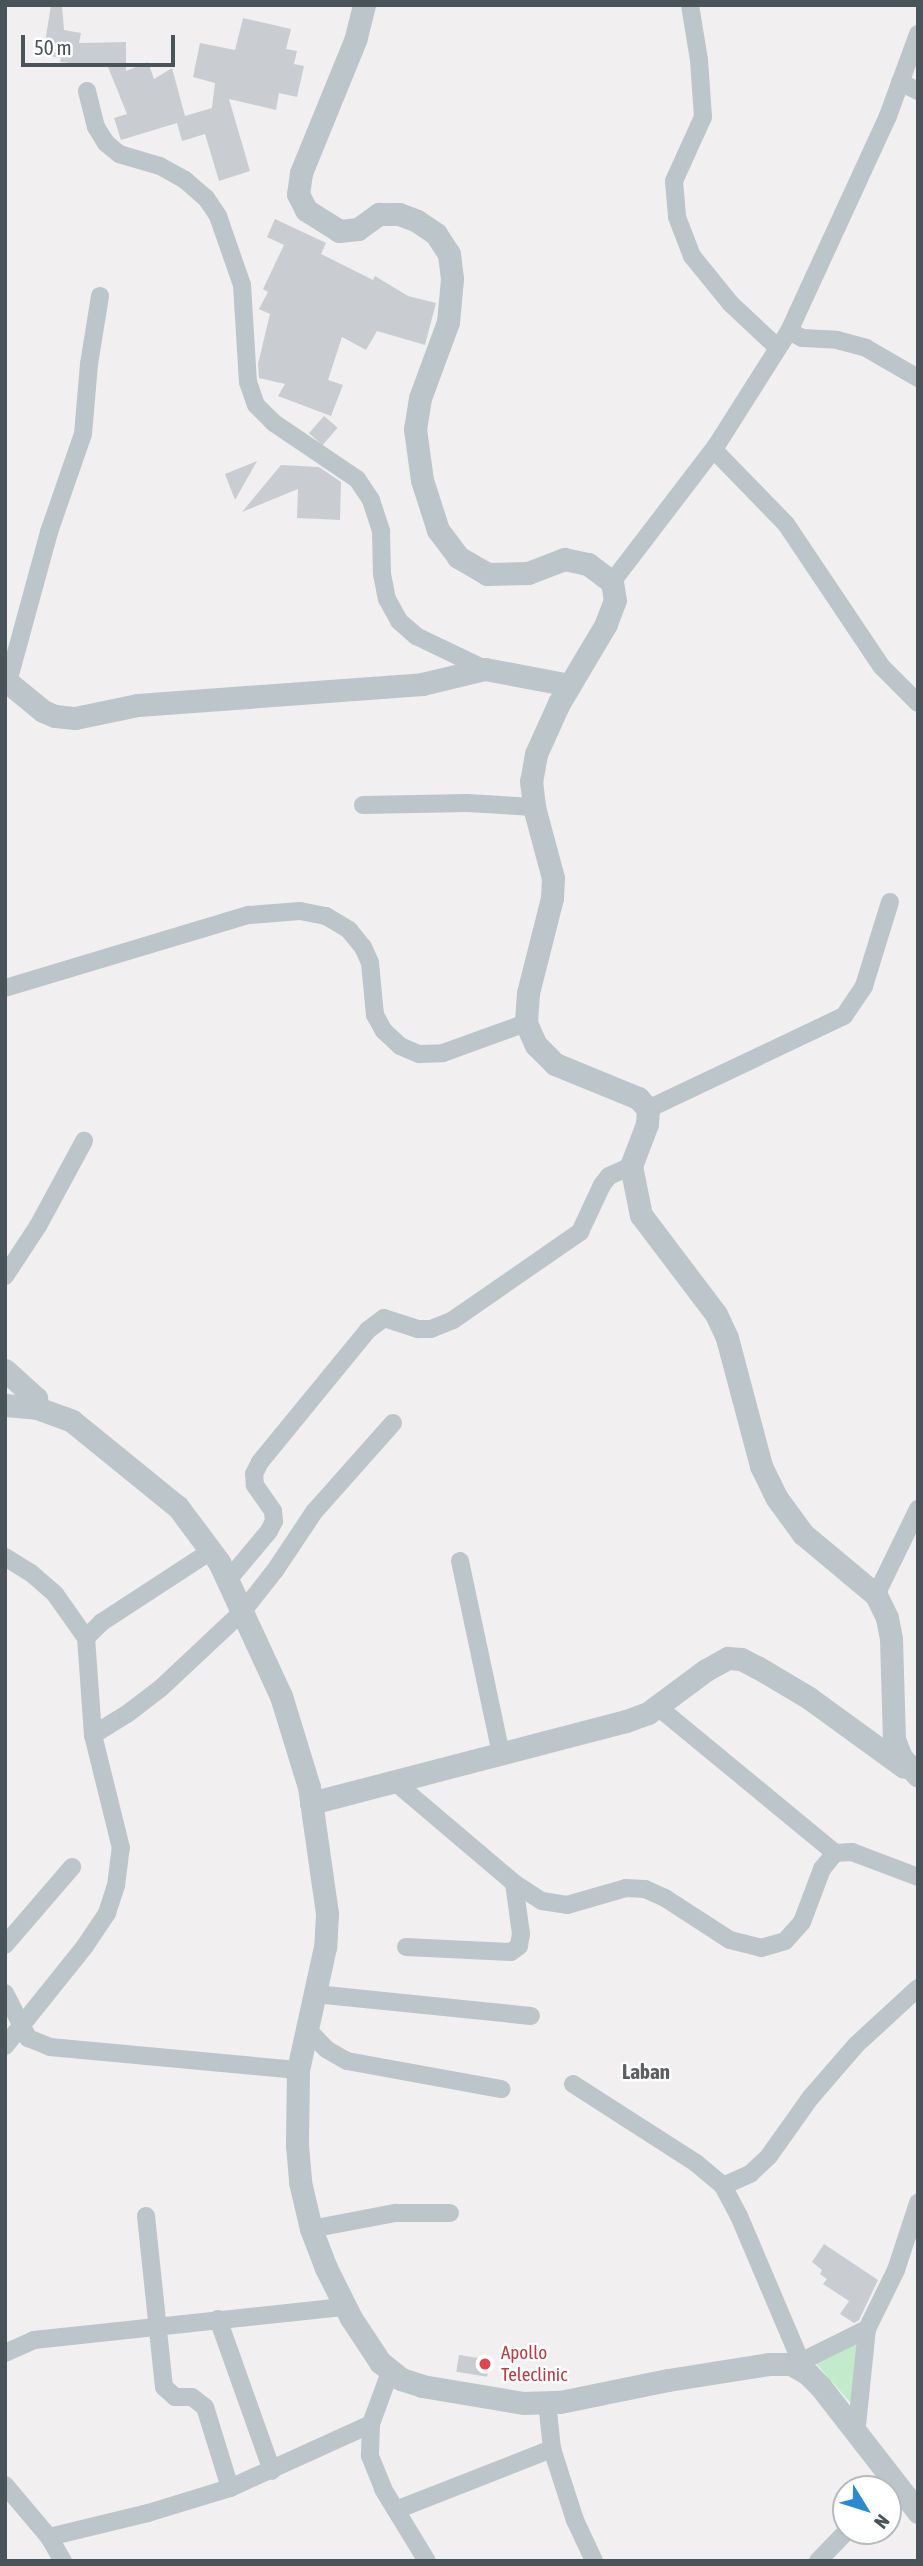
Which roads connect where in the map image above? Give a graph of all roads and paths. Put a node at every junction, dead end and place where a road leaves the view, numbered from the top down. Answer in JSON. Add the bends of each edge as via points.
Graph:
{"nodes":[{"id":1,"x":364,"y":5,"type":"edge"},
{"id":2,"x":690,"y":5,"type":"edge"},
{"id":3,"x":918,"y":34,"type":"edge"},
{"id":4,"x":900,"y":82,"type":"junction"},
{"id":5,"x":87,"y":91,"type":"dead end"},
{"id":6,"x":918,"y":92,"type":"edge"},
{"id":7,"x":100,"y":296,"type":"dead end"},
{"id":8,"x":789,"y":331,"type":"junction"},
{"id":9,"x":778,"y":348,"type":"junction"},
{"id":10,"x":918,"y":378,"type":"edge"},
{"id":11,"x":716,"y":446,"type":"junction"},
{"id":12,"x":612,"y":582,"type":"junction"},
{"id":13,"x":485,"y":669,"type":"junction"},
{"id":14,"x":7,"y":681,"type":"edge"},
{"id":15,"x":570,"y":685,"type":"junction"},
{"id":16,"x":918,"y":703,"type":"edge"},
{"id":17,"x":363,"y":805,"type":"dead end"},
{"id":18,"x":534,"y":807,"type":"junction"},
{"id":19,"x":890,"y":902,"type":"dead end"},
{"id":20,"x":5,"y":988,"type":"edge"},
{"id":21,"x":526,"y":1023,"type":"junction"},
{"id":22,"x":648,"y":1109,"type":"junction"},
{"id":23,"x":84,"y":1141,"type":"dead end"},
{"id":24,"x":631,"y":1166,"type":"junction"},
{"id":25,"x":5,"y":1276,"type":"edge"},
{"id":26,"x":5,"y":1370,"type":"edge"},
{"id":27,"x":5,"y":1405,"type":"edge"},
{"id":28,"x":37,"y":1408,"type":"junction"},
{"id":29,"x":393,"y":1423,"type":"dead end"},
{"id":30,"x":918,"y":1509,"type":"edge"},
{"id":31,"x":211,"y":1551,"type":"junction"},
{"id":32,"x":5,"y":1557,"type":"edge"},
{"id":33,"x":460,"y":1561,"type":"dead end"},
{"id":34,"x":228,"y":1580,"type":"junction"},
{"id":35,"x":876,"y":1595,"type":"junction"},
{"id":36,"x":243,"y":1611,"type":"junction"},
{"id":37,"x":86,"y":1638,"type":"junction"},
{"id":38,"x":657,"y":1707,"type":"junction"},
{"id":39,"x":93,"y":1735,"type":"junction"},
{"id":40,"x":501,"y":1754,"type":"junction"},
{"id":41,"x":915,"y":1774,"type":"edge"},
{"id":42,"x":394,"y":1782,"type":"junction"},
{"id":43,"x":311,"y":1803,"type":"junction"},
{"id":44,"x":835,"y":1853,"type":"junction"},
{"id":45,"x":72,"y":1867,"type":"dead end"},
{"id":46,"x":918,"y":1877,"type":"edge"},
{"id":47,"x":514,"y":1884,"type":"junction"},
{"id":48,"x":5,"y":1945,"type":"edge"},
{"id":49,"x":406,"y":1947,"type":"dead end"},
{"id":50,"x":918,"y":1988,"type":"edge"},
{"id":51,"x":5,"y":1993,"type":"edge"},
{"id":52,"x":315,"y":1994,"type":"junction"},
{"id":53,"x":531,"y":2017,"type":"dead end"},
{"id":54,"x":19,"y":2025,"type":"junction"},
{"id":55,"x":307,"y":2029,"type":"junction"},
{"id":56,"x":5,"y":2046,"type":"edge"},
{"id":57,"x":298,"y":2070,"type":"junction"},
{"id":58,"x":573,"y":2084,"type":"dead end"},
{"id":59,"x":501,"y":2089,"type":"dead end"},
{"id":60,"x":723,"y":2186,"type":"junction"},
{"id":61,"x":918,"y":2203,"type":"edge"},
{"id":62,"x":450,"y":2213,"type":"dead end"},
{"id":63,"x":146,"y":2216,"type":"dead end"},
{"id":64,"x":311,"y":2229,"type":"junction"},
{"id":65,"x":345,"y":2307,"type":"junction"},
{"id":66,"x":218,"y":2319,"type":"junction"},
{"id":67,"x":156,"y":2328,"type":"junction"},
{"id":68,"x":867,"y":2329,"type":"junction"},
{"id":69,"x":5,"y":2353,"type":"edge"},
{"id":70,"x":797,"y":2362,"type":"junction"},
{"id":71,"x":390,"y":2372,"type":"junction"},
{"id":72,"x":547,"y":2402,"type":"junction"},
{"id":73,"x":371,"y":2424,"type":"junction"},
{"id":74,"x":856,"y":2435,"type":"junction"},
{"id":75,"x":552,"y":2449,"type":"junction"},
{"id":76,"x":272,"y":2471,"type":"junction"},
{"id":77,"x":882,"y":2475,"type":"edge"},
{"id":78,"x":5,"y":2485,"type":"edge"},
{"id":79,"x":230,"y":2488,"type":"junction"},
{"id":80,"x":902,"y":2499,"type":"edge"},
{"id":81,"x":396,"y":2510,"type":"junction"},
{"id":82,"x":918,"y":2512,"type":"edge"},
{"id":83,"x":49,"y":2537,"type":"junction"},
{"id":84,"x":833,"y":2545,"type":"edge"},
{"id":85,"x":63,"y":2561,"type":"edge"},
{"id":86,"x":427,"y":2561,"type":"edge"},
{"id":87,"x":594,"y":2561,"type":"edge"},
{"id":88,"x":818,"y":2561,"type":"edge"}],
"edges":[{"from":1,"to":12,"type":"street","via":[[356,38],[301,173],[298,194],[306,210],[339,231],[358,229],[379,214],[399,214],[436,234],[449,254],[452,279],[447,322],[415,429],[422,480],[438,530],[458,557],[487,574],[528,573],[564,559],[588,564]]},
{"from":2,"to":9,"type":"street","via":[[703,117],[674,181],[677,218],[692,256],[731,304]]},
{"from":3,"to":4,"type":"street"},
{"from":4,"to":6,"type":"street"},
{"from":4,"to":8,"type":"street"},
{"from":5,"to":13,"type":"street","via":[[96,127],[106,143],[119,153],[185,180],[218,216],[242,285],[248,382],[256,405],[274,423],[337,463],[371,500],[381,531],[387,599],[399,621],[416,636]]},
{"from":7,"to":14,"type":"street","via":[[83,434],[49,532]]},
{"from":8,"to":9,"type":"street"},
{"from":8,"to":10,"type":"street","via":[[802,338],[866,348]]},
{"from":9,"to":11,"type":"street"},
{"from":11,"to":12,"type":"street"},
{"from":11,"to":16,"type":"street","via":[[716,452],[786,524],[881,666]]},
{"from":12,"to":15,"type":"street","via":[[615,600],[606,624]]},
{"from":13,"to":14,"type":"street","via":[[422,684],[138,705],[75,718],[43,710]]},
{"from":13,"to":15,"type":"street"},
{"from":15,"to":18,"type":"street","via":[[536,754],[531,781]]},
{"from":17,"to":18,"type":"street"},
{"from":18,"to":21,"type":"street","via":[[553,878],[528,993]]},
{"from":19,"to":22,"type":"street","via":[[864,986],[844,1016]]},
{"from":20,"to":21,"type":"street","via":[[249,915],[300,911],[326,916],[349,930],[363,947],[370,963],[375,1015],[400,1046],[419,1054],[443,1053]]},
{"from":21,"to":22,"type":"street","via":[[536,1045],[555,1064],[638,1098]]},
{"from":22,"to":24,"type":"street"},
{"from":23,"to":25,"type":"street"},
{"from":24,"to":34,"type":"street","via":[[601,1185],[580,1232],[453,1320],[418,1329],[384,1318],[368,1330],[260,1462],[255,1485],[273,1511],[274,1521]]},
{"from":24,"to":35,"type":"street","via":[[641,1215],[702,1293],[727,1338],[761,1466],[776,1497],[803,1534]]},
{"from":26,"to":28,"type":"street","via":[[36,1398]]},
{"from":27,"to":28,"type":"street"},
{"from":28,"to":31,"type":"street","via":[[72,1421],[103,1444],[178,1507]]},
{"from":29,"to":36,"type":"street","via":[[314,1512]]},
{"from":30,"to":35,"type":"street"},
{"from":31,"to":34,"type":"street"},
{"from":31,"to":37,"type":"street","via":[[102,1622]]},
{"from":32,"to":37,"type":"street","via":[[55,1594]]},
{"from":33,"to":40,"type":"street"},
{"from":34,"to":36,"type":"street"},
{"from":35,"to":41,"type":"street","via":[[891,1639],[894,1740]]},
{"from":36,"to":39,"type":"street","via":[[162,1688]]},
{"from":36,"to":43,"type":"street","via":[[291,1723]]},
{"from":37,"to":39,"type":"street"},
{"from":38,"to":40,"type":"street","via":[[626,1721]]},
{"from":38,"to":41,"type":"street","via":[[706,1670],[728,1658],[741,1659]]},
{"from":38,"to":44,"type":"street"},
{"from":39,"to":54,"type":"street","via":[[121,1848],[116,1885],[107,1913],[85,1946]]},
{"from":40,"to":42,"type":"street"},
{"from":42,"to":43,"type":"street"},
{"from":42,"to":47,"type":"street"},
{"from":43,"to":52,"type":"street","via":[[327,1914]]},
{"from":44,"to":46,"type":"street","via":[[852,1852]]},
{"from":44,"to":47,"type":"street","via":[[822,1869],[802,1922],[785,1941],[761,1948],[730,1940],[645,1889],[626,1888],[567,1905],[542,1901]]},
{"from":45,"to":48,"type":"street"},
{"from":47,"to":49,"type":"street","via":[[521,1934],[519,1945],[511,1952]]},
{"from":50,"to":60,"type":"street","via":[[856,2045],[769,2156],[750,2174]]},
{"from":51,"to":54,"type":"street"},
{"from":52,"to":53,"type":"street"},
{"from":52,"to":55,"type":"street"},
{"from":54,"to":56,"type":"street"},
{"from":54,"to":57,"type":"street","via":[[28,2038],[50,2047]]},
{"from":55,"to":57,"type":"street"},
{"from":55,"to":59,"type":"street","via":[[326,2049],[347,2061]]},
{"from":57,"to":64,"type":"street","via":[[300,2182]]},
{"from":58,"to":60,"type":"street","via":[[696,2163]]},
{"from":60,"to":70,"type":"street","via":[[740,2216]]},
{"from":61,"to":68,"type":"street","via":[[896,2270]]},
{"from":62,"to":64,"type":"street","via":[[394,2213]]},
{"from":63,"to":67,"type":"street"},
{"from":64,"to":65,"type":"street"},
{"from":65,"to":66,"type":"street"},
{"from":65,"to":71,"type":"street"},
{"from":66,"to":67,"type":"street"},
{"from":66,"to":76,"type":"street"},
{"from":67,"to":69,"type":"street","via":[[34,2340]]},
{"from":67,"to":79,"type":"street","via":[[164,2387],[175,2397],[192,2397],[205,2407]]},
{"from":68,"to":70,"type":"street"},
{"from":68,"to":74,"type":"street"},
{"from":70,"to":72,"type":"street"},
{"from":70,"to":74,"type":"street"},
{"from":71,"to":72,"type":"street","via":[[445,2391]]},
{"from":71,"to":73,"type":"street"},
{"from":72,"to":75,"type":"street"},
{"from":73,"to":76,"type":"street"},
{"from":73,"to":81,"type":"street","via":[[370,2456]]},
{"from":74,"to":77,"type":"street"},
{"from":75,"to":81,"type":"street"},
{"from":75,"to":87,"type":"street"},
{"from":76,"to":79,"type":"street"},
{"from":78,"to":83,"type":"street"},
{"from":79,"to":83,"type":"street","via":[[148,2514]]},
{"from":80,"to":82,"type":"street"},
{"from":81,"to":86,"type":"street"},
{"from":83,"to":85,"type":"street"},
{"from":84,"to":88,"type":"street"}]}
